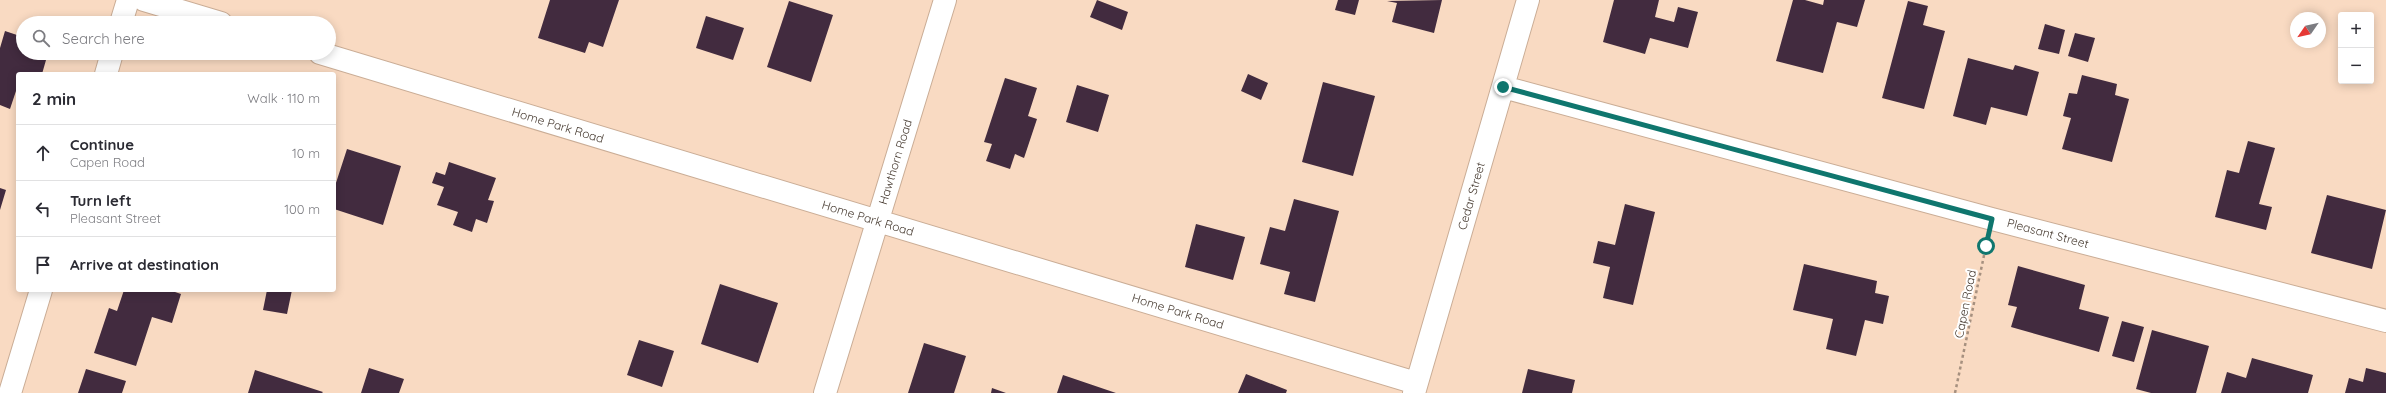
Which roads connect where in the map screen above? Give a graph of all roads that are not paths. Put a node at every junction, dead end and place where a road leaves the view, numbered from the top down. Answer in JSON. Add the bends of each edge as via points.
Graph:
{"nodes":[{"id":1,"x":128,"y":0,"type":"edge"},
{"id":2,"x":144,"y":0,"type":"edge"},
{"id":3,"x":945,"y":0,"type":"edge"},
{"id":4,"x":1528,"y":0,"type":"edge"},
{"id":5,"x":123,"y":16,"type":"edge"},
{"id":6,"x":197,"y":16,"type":"edge"},
{"id":7,"x":336,"y":58,"type":"edge"},
{"id":8,"x":110,"y":60,"type":"edge"},
{"id":9,"x":107,"y":72,"type":"edge"},
{"id":10,"x":1503,"y":87,"type":"junction"},
{"id":11,"x":877,"y":221,"type":"junction"},
{"id":12,"x":40,"y":292,"type":"edge"},
{"id":13,"x":2386,"y":321,"type":"edge"},
{"id":14,"x":1415,"y":388,"type":"edge"},
{"id":15,"x":10,"y":393,"type":"edge"},
{"id":16,"x":825,"y":393,"type":"edge"}],
"edges":[{"from":1,"to":5,"type":"street"},
{"from":2,"to":6,"type":"street"},
{"from":3,"to":11,"type":"street","name":"Hawthorn Road"},
{"from":4,"to":10,"type":"street","name":"Cedar Street"},
{"from":7,"to":11,"type":"street","name":"Home Park Road"},
{"from":8,"to":9,"type":"street"},
{"from":10,"to":13,"type":"street","name":"Pleasant Street","via":[[1992,219]]},
{"from":10,"to":14,"type":"street","name":"Cedar Street"},
{"from":11,"to":14,"type":"street","name":"Home Park Road"},
{"from":11,"to":16,"type":"street","name":"Hawthorn Road"},
{"from":12,"to":15,"type":"street"}]}
